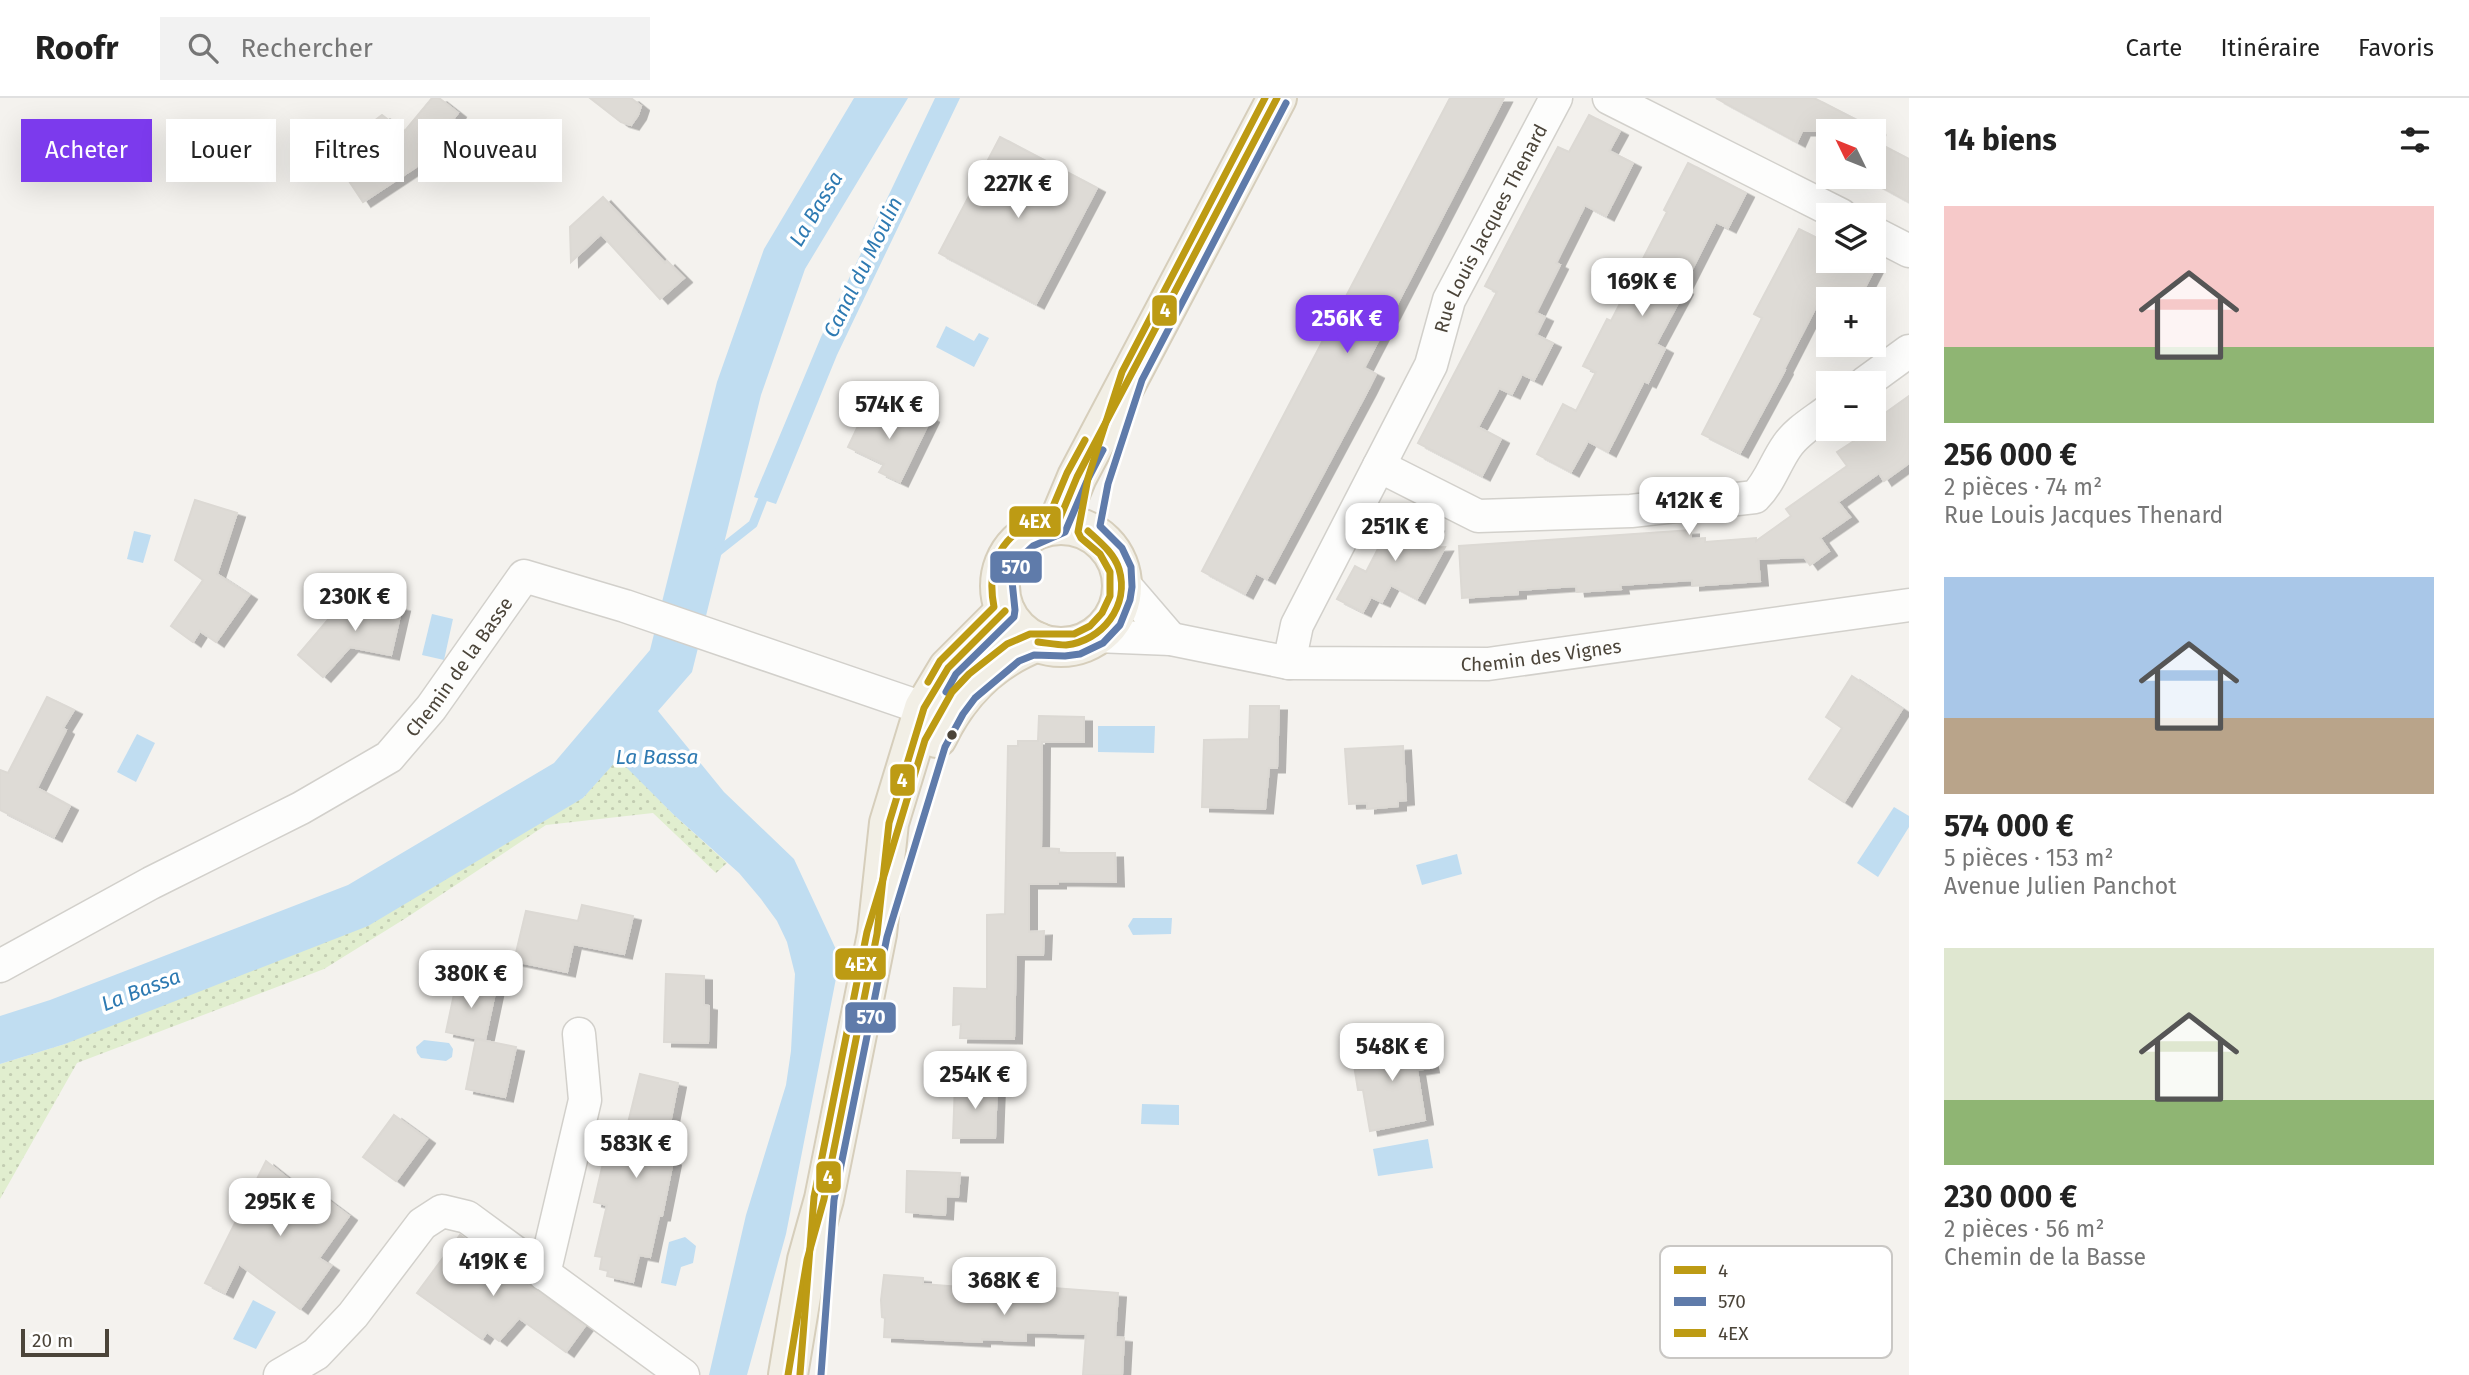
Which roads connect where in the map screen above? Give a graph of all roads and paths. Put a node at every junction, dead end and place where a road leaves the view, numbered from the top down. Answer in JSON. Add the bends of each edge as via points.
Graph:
{"nodes":[{"id":1,"x":1277,"y":98,"type":"edge"},
{"id":2,"x":1556,"y":98,"type":"edge"},
{"id":3,"x":1609,"y":98,"type":"edge"},
{"id":4,"x":1817,"y":203,"type":"edge"},
{"id":5,"x":1886,"y":239,"type":"edge"},
{"id":6,"x":1909,"y":251,"type":"edge"},
{"id":7,"x":1909,"y":351,"type":"edge"},
{"id":8,"x":1882,"y":371,"type":"edge"},
{"id":9,"x":1816,"y":420,"type":"edge"},
{"id":10,"x":1379,"y":466,"type":"junction"},
{"id":11,"x":1073,"y":528,"type":"junction"},
{"id":12,"x":1122,"y":582,"type":"junction"},
{"id":13,"x":1909,"y":606,"type":"edge"},
{"id":14,"x":1006,"y":611,"type":"junction"},
{"id":15,"x":1096,"y":636,"type":"junction"},
{"id":16,"x":1171,"y":639,"type":"junction"},
{"id":17,"x":1038,"y":642,"type":"junction"},
{"id":18,"x":1289,"y":663,"type":"junction"},
{"id":19,"x":936,"y":712,"type":"junction"},
{"id":20,"x":0,"y":966,"type":"edge"},
{"id":21,"x":579,"y":1034,"type":"dead end"},
{"id":22,"x":824,"y":1199,"type":"junction"},
{"id":23,"x":544,"y":1274,"type":"junction"},
{"id":24,"x":280,"y":1375,"type":"edge"},
{"id":25,"x":683,"y":1375,"type":"edge"},
{"id":26,"x":788,"y":1375,"type":"edge"},
{"id":27,"x":810,"y":1375,"type":"edge"}],
"edges":[{"from":1,"to":11,"type":"main road","via":[[1132,376],[1098,481]]},
{"from":2,"to":10,"type":"street","name":"Rue Louis Jacques Thenard","via":[[1448,300],[1431,365]]},
{"from":3,"to":4,"type":"street"},
{"from":5,"to":6,"type":"street"},
{"from":7,"to":8,"type":"street"},
{"from":9,"to":10,"type":"street","via":[[1787,444],[1755,497],[1631,511],[1478,516]]},
{"from":10,"to":18,"type":"street","name":"Rue Louis Jacques Thenard","via":[[1297,625]]},
{"from":11,"to":12,"type":"main road","via":[[1102,539],[1119,567]]},
{"from":11,"to":14,"type":"main road","via":[[1038,529],[1009,554],[1000,592]]},
{"from":12,"to":15,"type":"main road","via":[[1120,603],[1111,622]]},
{"from":12,"to":16,"type":"street"},
{"from":13,"to":18,"type":"street","name":"Chemin des Vignes","via":[[1488,664]]},
{"from":14,"to":17,"type":"main road","via":[[1025,635]]},
{"from":14,"to":19,"type":"main road","via":[[948,668]]},
{"from":15,"to":16,"type":"street","name":"Chemin des Vignes"},
{"from":15,"to":17,"type":"main road","via":[[1068,646]]},
{"from":16,"to":18,"type":"street","name":"Chemin des Vignes"},
{"from":17,"to":19,"type":"main road","via":[[1017,650]]},
{"from":19,"to":20,"type":"street","name":"Chemin de la Basse","via":[[524,576],[431,708],[389,757]]},
{"from":19,"to":22,"type":"main road","via":[[935,743],[877,934]]},
{"from":21,"to":23,"type":"street","via":[[585,1100]]},
{"from":22,"to":26,"type":"main road","via":[[807,1260]]},
{"from":22,"to":27,"type":"main road"},
{"from":23,"to":24,"type":"street","via":[[467,1217],[442,1211],[422,1224],[353,1315],[316,1354]]},
{"from":23,"to":25,"type":"street"}]}
